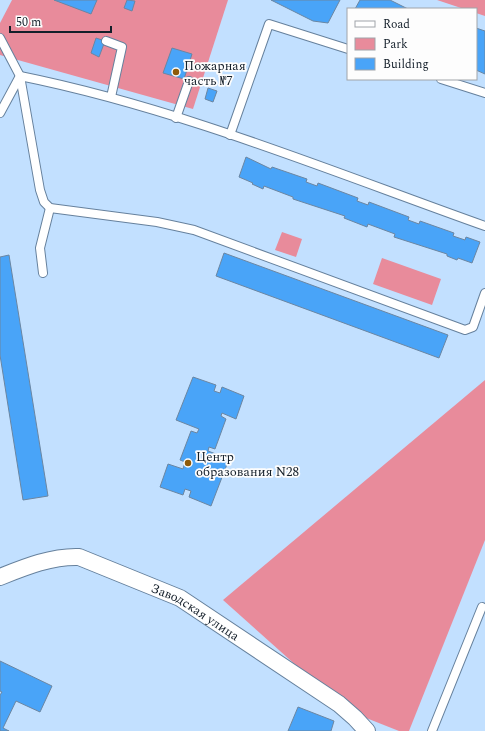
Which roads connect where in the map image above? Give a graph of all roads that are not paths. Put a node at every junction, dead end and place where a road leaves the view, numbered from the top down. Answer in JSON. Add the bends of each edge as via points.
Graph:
{"nodes":[{"id":1,"x":0,"y":38,"type":"edge"},
{"id":2,"x":106,"y":40,"type":"dead end"},
{"id":3,"x":347,"y":49,"type":"edge"},
{"id":4,"x":20,"y":76,"type":"junction"},
{"id":5,"x":445,"y":80,"type":"edge"},
{"id":6,"x":189,"y":81,"type":"dead end"},
{"id":7,"x":485,"y":93,"type":"edge"},
{"id":8,"x":111,"y":97,"type":"junction"},
{"id":9,"x":0,"y":113,"type":"edge"},
{"id":10,"x":176,"y":118,"type":"junction"},
{"id":11,"x":230,"y":135,"type":"junction"},
{"id":12,"x":50,"y":208,"type":"junction"},
{"id":13,"x":485,"y":226,"type":"edge"},
{"id":14,"x":43,"y":273,"type":"dead end"},
{"id":15,"x":485,"y":293,"type":"edge"},
{"id":16,"x":0,"y":577,"type":"edge"},
{"id":17,"x":482,"y":607,"type":"dead end"},
{"id":18,"x":367,"y":731,"type":"edge"},
{"id":19,"x":432,"y":731,"type":"edge"}],
"edges":[{"from":1,"to":4,"type":"lane"},
{"from":2,"to":8,"type":"lane","via":[[122,47]]},
{"from":3,"to":11,"type":"lane","via":[[269,24]]},
{"from":4,"to":8,"type":"lane"},
{"from":4,"to":9,"type":"lane"},
{"from":4,"to":12,"type":"lane","via":[[40,190],[44,202]]},
{"from":5,"to":7,"type":"lane"},
{"from":6,"to":10,"type":"lane"},
{"from":8,"to":10,"type":"lane"},
{"from":10,"to":11,"type":"lane"},
{"from":11,"to":13,"type":"lane"},
{"from":12,"to":14,"type":"lane","via":[[40,248]]},
{"from":12,"to":15,"type":"lane","via":[[157,222],[194,230],[465,330],[473,327]]},
{"from":16,"to":18,"type":"street","name":"Заводская улица","via":[[38,563],[79,557],[160,590],[188,603],[339,704]]},
{"from":17,"to":19,"type":"lane"}]}
